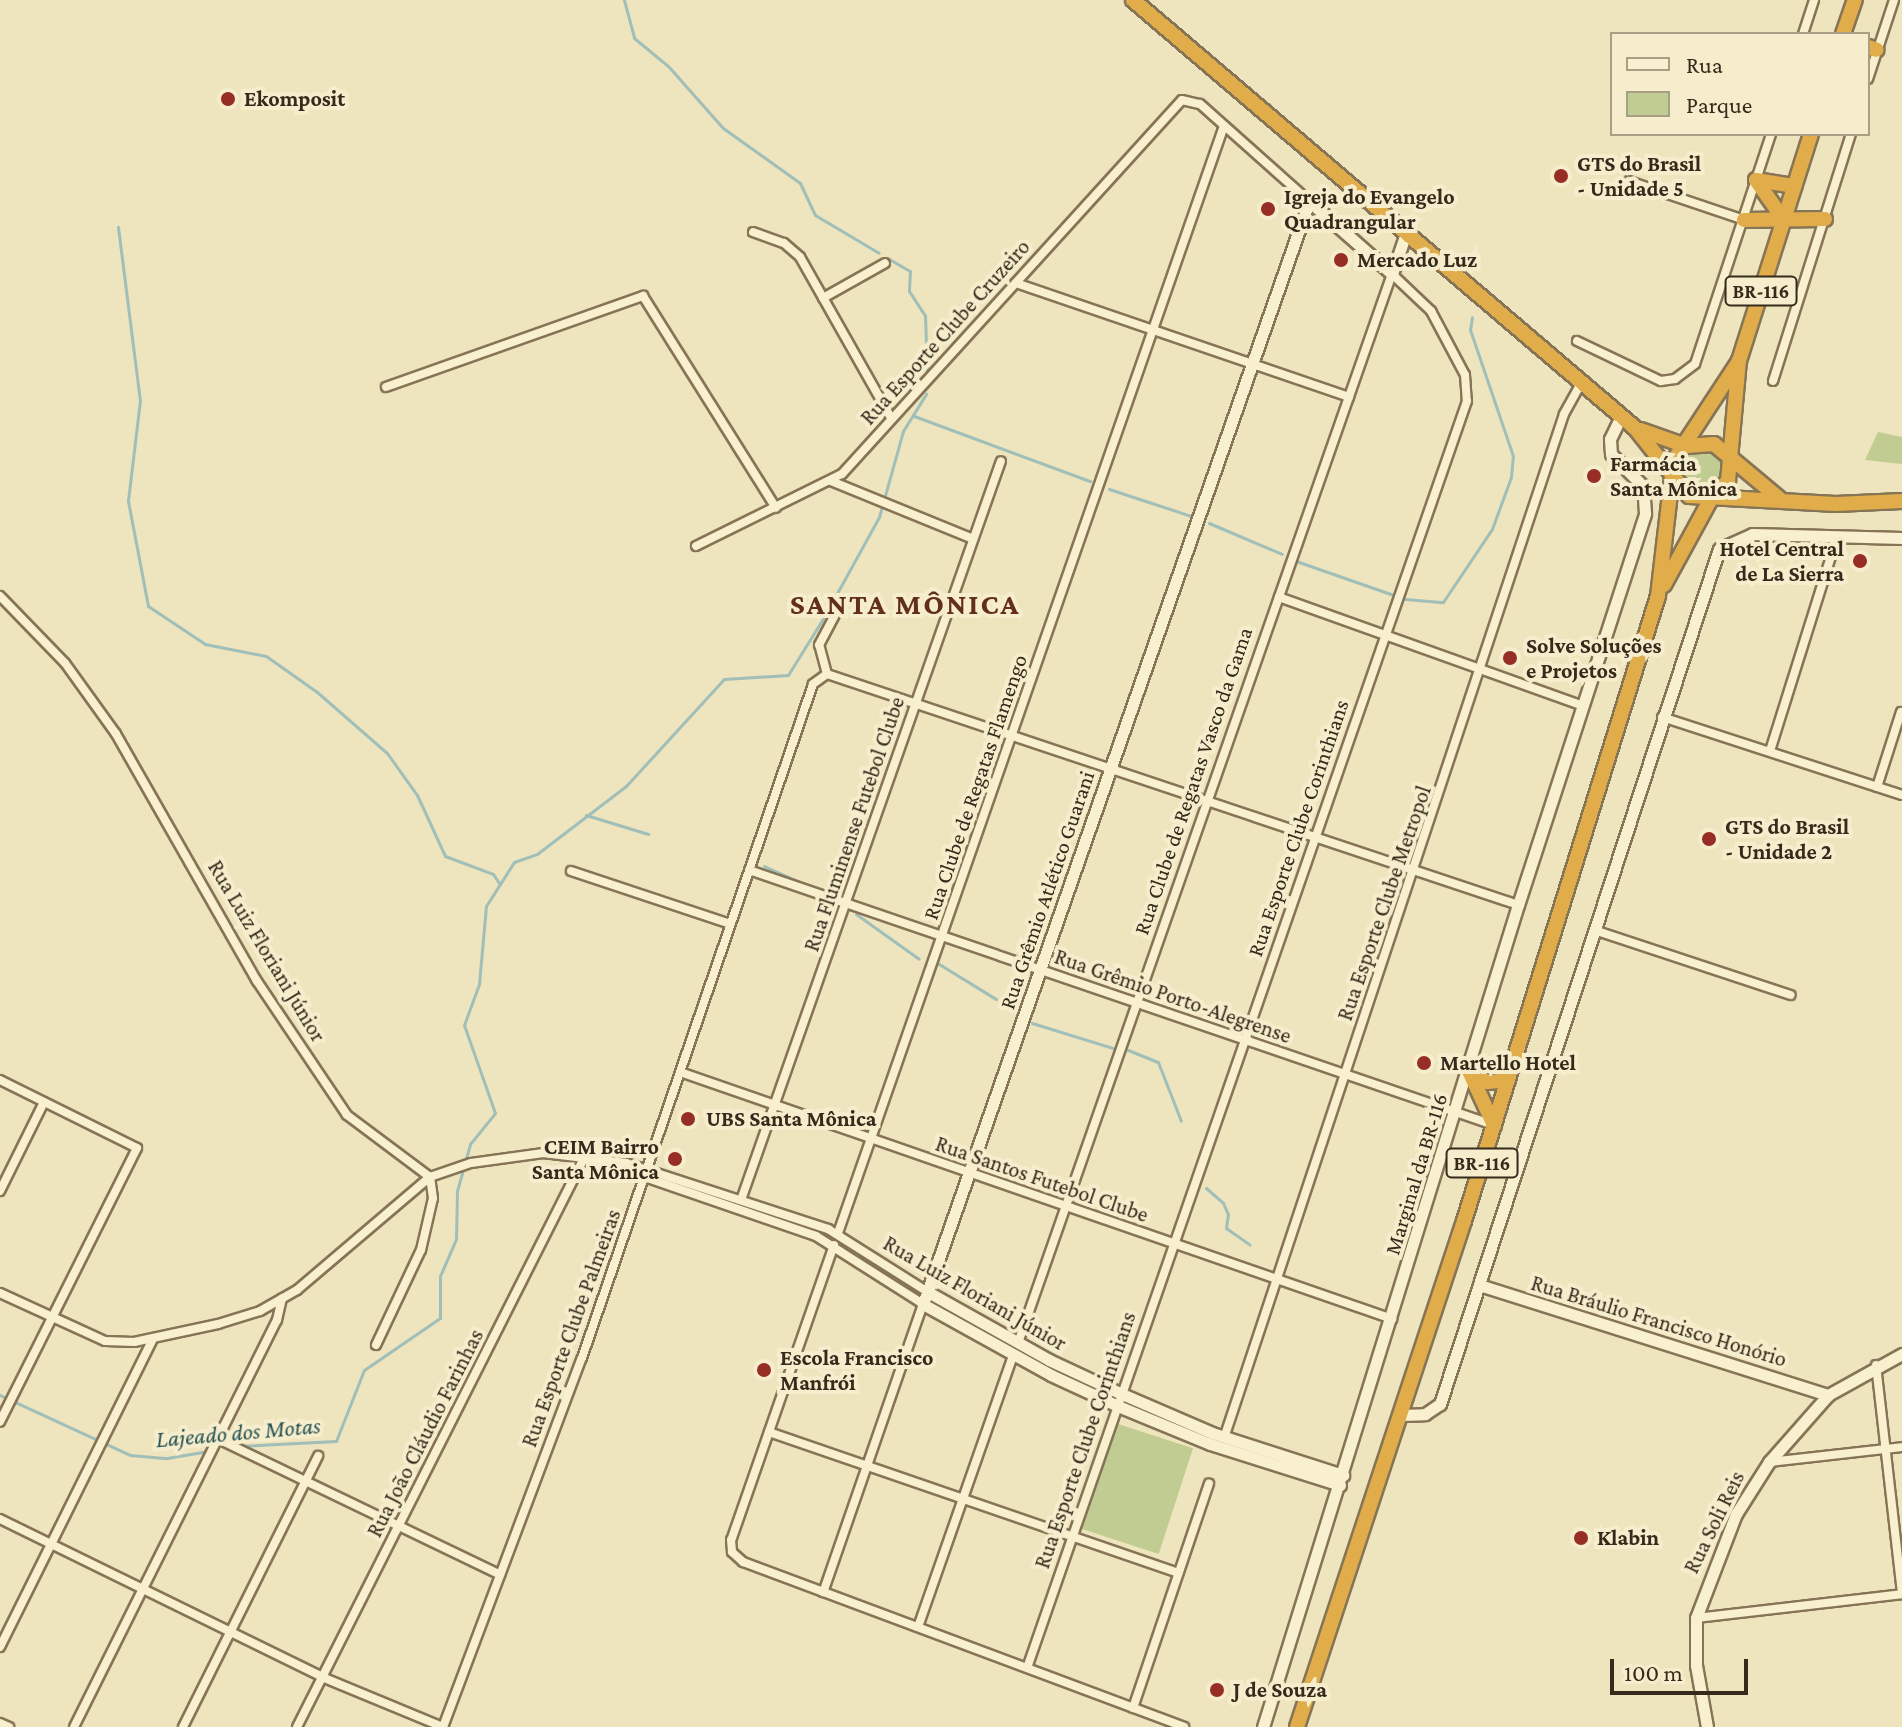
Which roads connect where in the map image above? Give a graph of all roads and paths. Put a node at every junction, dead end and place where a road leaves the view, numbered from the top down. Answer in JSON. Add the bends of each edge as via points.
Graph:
{"nodes":[{"id":1,"x":1133,"y":0,"type":"edge"},
{"id":2,"x":1814,"y":0,"type":"edge"},
{"id":3,"x":1855,"y":0,"type":"edge"},
{"id":4,"x":1894,"y":0,"type":"edge"},
{"id":5,"x":1804,"y":32,"type":"edge"},
{"id":6,"x":1844,"y":32,"type":"edge"},
{"id":7,"x":1872,"y":48,"type":"edge"},
{"id":8,"x":1187,"y":99,"type":"joint"},
{"id":9,"x":1224,"y":126,"type":"junction"},
{"id":10,"x":1770,"y":136,"type":"edge"},
{"id":11,"x":1810,"y":136,"type":"edge"},
{"id":12,"x":1850,"y":136,"type":"edge"},
{"id":13,"x":1756,"y":180,"type":"junction"},
{"id":14,"x":1629,"y":181,"type":"dead end"},
{"id":15,"x":1795,"y":186,"type":"junction"},
{"id":16,"x":1309,"y":201,"type":"junction"},
{"id":17,"x":1825,"y":219,"type":"junction"},
{"id":18,"x":1744,"y":220,"type":"junction"},
{"id":19,"x":1784,"y":220,"type":"junction"},
{"id":20,"x":753,"y":232,"type":"dead end"},
{"id":21,"x":1406,"y":233,"type":"junction"},
{"id":22,"x":885,"y":263,"type":"dead end"},
{"id":23,"x":1392,"y":274,"type":"junction"},
{"id":24,"x":1016,"y":283,"type":"junction"},
{"id":25,"x":823,"y":298,"type":"junction"},
{"id":26,"x":1153,"y":330,"type":"junction"},
{"id":27,"x":1577,"y":341,"type":"dead end"},
{"id":28,"x":1739,"y":361,"type":"junction"},
{"id":29,"x":1252,"y":364,"type":"junction"},
{"id":30,"x":1773,"y":381,"type":"dead end"},
{"id":31,"x":1582,"y":382,"type":"junction"},
{"id":32,"x":386,"y":387,"type":"dead end"},
{"id":33,"x":1349,"y":397,"type":"junction"},
{"id":34,"x":890,"y":416,"type":"junction"},
{"id":35,"x":1621,"y":416,"type":"junction"},
{"id":36,"x":1635,"y":428,"type":"junction"},
{"id":37,"x":1686,"y":446,"type":"junction"},
{"id":38,"x":1728,"y":458,"type":"junction"},
{"id":39,"x":1001,"y":461,"type":"dead end"},
{"id":40,"x":1673,"y":478,"type":"junction"},
{"id":41,"x":831,"y":481,"type":"junction"},
{"id":42,"x":1712,"y":497,"type":"junction"},
{"id":43,"x":1784,"y":501,"type":"junction"},
{"id":44,"x":1902,"y":501,"type":"edge"},
{"id":45,"x":776,"y":508,"type":"junction"},
{"id":46,"x":1837,"y":537,"type":"junction"},
{"id":47,"x":1902,"y":538,"type":"edge"},
{"id":48,"x":973,"y":539,"type":"junction"},
{"id":49,"x":696,"y":546,"type":"dead end"},
{"id":50,"x":0,"y":596,"type":"edge"},
{"id":51,"x":1658,"y":596,"type":"junction"},
{"id":52,"x":1279,"y":597,"type":"junction"},
{"id":53,"x":836,"y":613,"type":"dead end"},
{"id":54,"x":1386,"y":635,"type":"junction"},
{"id":55,"x":1482,"y":670,"type":"junction"},
{"id":56,"x":827,"y":674,"type":"junction"},
{"id":57,"x":916,"y":703,"type":"junction"},
{"id":58,"x":1583,"y":706,"type":"junction"},
{"id":59,"x":1901,"y":712,"type":"edge"},
{"id":60,"x":1662,"y":717,"type":"junction"},
{"id":61,"x":1012,"y":735,"type":"junction"},
{"id":62,"x":1770,"y":751,"type":"junction"},
{"id":63,"x":1111,"y":769,"type":"junction"},
{"id":64,"x":1877,"y":787,"type":"junction"},
{"id":65,"x":1902,"y":795,"type":"edge"},
{"id":66,"x":1207,"y":801,"type":"junction"},
{"id":67,"x":1316,"y":837,"type":"junction"},
{"id":68,"x":749,"y":870,"type":"junction"},
{"id":69,"x":1414,"y":870,"type":"junction"},
{"id":70,"x":571,"y":871,"type":"dead end"},
{"id":71,"x":846,"y":903,"type":"junction"},
{"id":72,"x":1518,"y":905,"type":"junction"},
{"id":73,"x":730,"y":924,"type":"junction"},
{"id":74,"x":1594,"y":930,"type":"junction"},
{"id":75,"x":942,"y":936,"type":"junction"},
{"id":76,"x":1040,"y":970,"type":"junction"},
{"id":77,"x":1791,"y":995,"type":"dead end"},
{"id":78,"x":1137,"y":1003,"type":"junction"},
{"id":79,"x":1245,"y":1040,"type":"junction"},
{"id":80,"x":1469,"y":1071,"type":"junction"},
{"id":81,"x":680,"y":1072,"type":"junction"},
{"id":82,"x":1346,"y":1074,"type":"junction"},
{"id":83,"x":0,"y":1080,"type":"edge"},
{"id":84,"x":1508,"y":1080,"type":"junction"},
{"id":85,"x":44,"y":1102,"type":"junction"},
{"id":86,"x":775,"y":1105,"type":"junction"},
{"id":87,"x":1456,"y":1112,"type":"junction"},
{"id":88,"x":1494,"y":1125,"type":"junction"},
{"id":89,"x":871,"y":1139,"type":"junction"},
{"id":90,"x":585,"y":1156,"type":"junction"},
{"id":91,"x":647,"y":1169,"type":"junction"},
{"id":92,"x":969,"y":1172,"type":"junction"},
{"id":93,"x":430,"y":1177,"type":"junction"},
{"id":94,"x":643,"y":1179,"type":"junction"},
{"id":95,"x":0,"y":1191,"type":"edge"},
{"id":96,"x":741,"y":1200,"type":"junction"},
{"id":97,"x":1066,"y":1206,"type":"junction"},
{"id":98,"x":838,"y":1233,"type":"junction"},
{"id":99,"x":1174,"y":1244,"type":"junction"},
{"id":100,"x":834,"y":1245,"type":"junction"},
{"id":101,"x":1276,"y":1280,"type":"junction"},
{"id":102,"x":1479,"y":1285,"type":"junction"},
{"id":103,"x":0,"y":1293,"type":"edge"},
{"id":104,"x":926,"y":1298,"type":"junction"},
{"id":105,"x":282,"y":1299,"type":"junction"},
{"id":106,"x":52,"y":1318,"type":"junction"},
{"id":107,"x":1392,"y":1319,"type":"junction"},
{"id":108,"x":153,"y":1339,"type":"junction"},
{"id":109,"x":376,"y":1345,"type":"dead end"},
{"id":110,"x":1016,"y":1349,"type":"junction"},
{"id":111,"x":1902,"y":1354,"type":"edge"},
{"id":112,"x":1876,"y":1364,"type":"junction"},
{"id":113,"x":1828,"y":1395,"type":"junction"},
{"id":114,"x":1120,"y":1400,"type":"junction"},
{"id":115,"x":1401,"y":1415,"type":"junction"},
{"id":116,"x":0,"y":1422,"type":"edge"},
{"id":117,"x":769,"y":1432,"type":"junction"},
{"id":118,"x":1224,"y":1438,"type":"junction"},
{"id":119,"x":220,"y":1442,"type":"junction"},
{"id":120,"x":1902,"y":1447,"type":"edge"},
{"id":121,"x":1885,"y":1449,"type":"junction"},
{"id":122,"x":318,"y":1456,"type":"dead end"},
{"id":123,"x":1769,"y":1462,"type":"junction"},
{"id":124,"x":867,"y":1465,"type":"junction"},
{"id":125,"x":1342,"y":1480,"type":"junction"},
{"id":126,"x":305,"y":1483,"type":"junction"},
{"id":127,"x":1209,"y":1483,"type":"dead end"},
{"id":128,"x":963,"y":1499,"type":"junction"},
{"id":129,"x":0,"y":1519,"type":"edge"},
{"id":130,"x":397,"y":1528,"type":"junction"},
{"id":131,"x":1072,"y":1536,"type":"junction"},
{"id":132,"x":51,"y":1544,"type":"junction"},
{"id":133,"x":1178,"y":1573,"type":"junction"},
{"id":134,"x":500,"y":1575,"type":"junction"},
{"id":135,"x":143,"y":1589,"type":"junction"},
{"id":136,"x":823,"y":1592,"type":"junction"},
{"id":137,"x":1902,"y":1594,"type":"edge"},
{"id":138,"x":1696,"y":1618,"type":"junction"},
{"id":139,"x":918,"y":1627,"type":"junction"},
{"id":140,"x":230,"y":1632,"type":"junction"},
{"id":141,"x":0,"y":1647,"type":"edge"},
{"id":142,"x":1027,"y":1668,"type":"junction"},
{"id":143,"x":322,"y":1677,"type":"junction"},
{"id":144,"x":1133,"y":1708,"type":"junction"},
{"id":145,"x":0,"y":1723,"type":"edge"},
{"id":146,"x":9,"y":1727,"type":"edge"},
{"id":147,"x":74,"y":1727,"type":"edge"},
{"id":148,"x":183,"y":1727,"type":"edge"},
{"id":149,"x":297,"y":1727,"type":"edge"},
{"id":150,"x":443,"y":1727,"type":"edge"},
{"id":151,"x":1184,"y":1727,"type":"edge"},
{"id":152,"x":1263,"y":1727,"type":"edge"},
{"id":153,"x":1297,"y":1727,"type":"edge"},
{"id":154,"x":1707,"y":1727,"type":"edge"}],
"edges":[{"from":1,"to":21,"type":"highway"},
{"from":2,"to":5,"type":"street"},
{"from":3,"to":6,"type":"highway"},
{"from":4,"to":7,"type":"street"},
{"from":8,"to":9,"type":"street","name":"Rua Esporte Clube Corinthians"},
{"from":8,"to":24,"type":"street","name":"Rua Esporte Clube Cruzeiro","via":[[1168,110]]},
{"from":9,"to":16,"type":"street","name":"Rua Esporte Clube Corinthians"},
{"from":9,"to":26,"type":"street","name":"Rua Clube de Regatas Flamengo"},
{"from":10,"to":13,"type":"street"},
{"from":11,"to":15,"type":"highway","number":"BR-116"},
{"from":12,"to":17,"type":"street"},
{"from":13,"to":15,"type":"highway"},
{"from":13,"to":18,"type":"street"},
{"from":13,"to":19,"type":"highway"},
{"from":14,"to":18,"type":"street"},
{"from":15,"to":19,"type":"highway","number":"BR-116"},
{"from":16,"to":23,"type":"street","name":"Rua Esporte Clube Corinthians"},
{"from":16,"to":29,"type":"street","name":"Rua Grêmio Atlético Guarani"},
{"from":17,"to":19,"type":"highway"},
{"from":17,"to":30,"type":"street"},
{"from":18,"to":19,"type":"highway"},
{"from":18,"to":27,"type":"street","via":[[1702,351],[1686,372],[1661,381],[1645,377]]},
{"from":19,"to":28,"type":"highway","number":"BR-116"},
{"from":20,"to":25,"type":"street","via":[[791,248]]},
{"from":21,"to":23,"type":"street","name":"Rua Clube de Regatas Vasco da Gama"},
{"from":21,"to":31,"type":"highway"},
{"from":22,"to":25,"type":"street"},
{"from":23,"to":33,"type":"street","name":"Rua Clube de Regatas Vasco da Gama"},
{"from":23,"to":54,"type":"street","name":"Rua Esporte Clube Corinthians","via":[[1431,311],[1468,386]]},
{"from":24,"to":26,"type":"street"},
{"from":24,"to":34,"type":"street","name":"Rua Esporte Clube Cruzeiro"},
{"from":25,"to":34,"type":"street"},
{"from":26,"to":29,"type":"street"},
{"from":26,"to":61,"type":"street","name":"Rua Clube de Regatas Flamengo"},
{"from":28,"to":37,"type":"highway","number":"BR-116"},
{"from":28,"to":38,"type":"highway","number":"BR-116"},
{"from":29,"to":33,"type":"street"},
{"from":29,"to":63,"type":"street","name":"Rua Grêmio Atlético Guarani"},
{"from":31,"to":35,"type":"highway"},
{"from":31,"to":55,"type":"street","name":"Rua Esporte Clube Metropol","via":[[1564,414]]},
{"from":32,"to":45,"type":"street","via":[[643,296]]},
{"from":33,"to":52,"type":"street","name":"Rua Clube de Regatas Vasco da Gama"},
{"from":34,"to":41,"type":"street","name":"Rua Esporte Clube Cruzeiro"},
{"from":35,"to":36,"type":"highway"},
{"from":35,"to":58,"type":"street","name":"Marginal da BR-116","via":[[1610,439],[1611,454],[1643,486],[1647,502]]},
{"from":36,"to":37,"type":"highway"},
{"from":36,"to":40,"type":"highway"},
{"from":37,"to":38,"type":"highway","via":[[1714,444]]},
{"from":37,"to":40,"type":"highway","number":"BR-116","via":[[1674,460]]},
{"from":38,"to":42,"type":"highway","number":"BR-116","via":[[1728,481]]},
{"from":38,"to":43,"type":"highway"},
{"from":39,"to":48,"type":"street","name":"Rua Fluminense Futebol Clube"},
{"from":40,"to":42,"type":"highway","via":[[1689,496]]},
{"from":40,"to":51,"type":"highway","number":"BR-116"},
{"from":41,"to":45,"type":"street","name":"Rua Esporte Clube Cruzeiro"},
{"from":41,"to":48,"type":"street"},
{"from":42,"to":43,"type":"highway"},
{"from":42,"to":51,"type":"highway","number":"BR-116"},
{"from":43,"to":44,"type":"highway"},
{"from":45,"to":49,"type":"street","name":"Rua Esporte Clube Cruzeiro"},
{"from":46,"to":47,"type":"street"},
{"from":46,"to":60,"type":"street","via":[[1752,534],[1728,541],[1713,561]]},
{"from":46,"to":62,"type":"street"},
{"from":48,"to":57,"type":"street","name":"Rua Fluminense Futebol Clube"},
{"from":50,"to":93,"type":"street","name":"Rua Luiz Floriani Júnior","via":[[65,663],[116,734],[257,981],[347,1115]]},
{"from":51,"to":84,"type":"highway","number":"BR-116"},
{"from":52,"to":54,"type":"street"},
{"from":52,"to":66,"type":"street","name":"Rua Clube de Regatas Vasco da Gama"},
{"from":53,"to":56,"type":"street","via":[[819,645]]},
{"from":54,"to":55,"type":"street"},
{"from":54,"to":67,"type":"street","name":"Rua Esporte Clube Corinthians"},
{"from":55,"to":58,"type":"street"},
{"from":55,"to":69,"type":"street","name":"Rua Esporte Clube Metropol"},
{"from":56,"to":57,"type":"street"},
{"from":56,"to":68,"type":"street","name":"Rua Esporte Clube Palmeiras","via":[[813,684]]},
{"from":57,"to":61,"type":"street"},
{"from":57,"to":71,"type":"street","name":"Rua Fluminense Futebol Clube"},
{"from":58,"to":72,"type":"street","name":"Marginal da BR-116"},
{"from":59,"to":64,"type":"street"},
{"from":60,"to":62,"type":"street"},
{"from":60,"to":74,"type":"street"},
{"from":61,"to":63,"type":"street"},
{"from":61,"to":75,"type":"street","name":"Rua Clube de Regatas Flamengo"},
{"from":62,"to":64,"type":"street"},
{"from":63,"to":66,"type":"street"},
{"from":63,"to":76,"type":"street","name":"Rua Grêmio Atlético Guarani"},
{"from":64,"to":65,"type":"street"},
{"from":66,"to":67,"type":"street"},
{"from":66,"to":78,"type":"street","name":"Rua Clube de Regatas Vasco da Gama"},
{"from":67,"to":69,"type":"street"},
{"from":67,"to":79,"type":"street","name":"Rua Esporte Clube Corinthians"},
{"from":68,"to":71,"type":"street","name":"Rua Grêmio Porto-Alegrense"},
{"from":68,"to":73,"type":"street","name":"Rua Esporte Clube Palmeiras"},
{"from":69,"to":72,"type":"street"},
{"from":69,"to":82,"type":"street","name":"Rua Esporte Clube Metropol"},
{"from":70,"to":73,"type":"street"},
{"from":71,"to":75,"type":"street","name":"Rua Grêmio Porto-Alegrense"},
{"from":71,"to":86,"type":"street","name":"Rua Fluminense Futebol Clube"},
{"from":72,"to":80,"type":"street","name":"Marginal da BR-116"},
{"from":73,"to":81,"type":"street","name":"Rua Esporte Clube Palmeiras"},
{"from":74,"to":77,"type":"street"},
{"from":74,"to":102,"type":"street"},
{"from":75,"to":76,"type":"street","name":"Rua Grêmio Porto-Alegrense"},
{"from":75,"to":89,"type":"street","name":"Rua Clube de Regatas Flamengo"},
{"from":76,"to":78,"type":"street","name":"Rua Grêmio Porto-Alegrense"},
{"from":76,"to":92,"type":"street","name":"Rua Grêmio Atlético Guarani"},
{"from":78,"to":79,"type":"street","name":"Rua Grêmio Porto-Alegrense"},
{"from":78,"to":97,"type":"street","name":"Rua Clube de Regatas Vasco da Gama"},
{"from":79,"to":82,"type":"street","name":"Rua Grêmio Porto-Alegrense"},
{"from":79,"to":99,"type":"street","name":"Rua Esporte Clube Corinthians"},
{"from":80,"to":84,"type":"highway","via":[[1487,1082]]},
{"from":80,"to":87,"type":"street","name":"Marginal da BR-116"},
{"from":80,"to":88,"type":"highway"},
{"from":81,"to":86,"type":"street","name":"Rua Santos Futebol Clube"},
{"from":81,"to":91,"type":"street","name":"Rua Esporte Clube Palmeiras"},
{"from":82,"to":87,"type":"street","name":"Rua Grêmio Porto-Alegrense"},
{"from":82,"to":101,"type":"street","name":"Rua Esporte Clube Metropol"},
{"from":83,"to":85,"type":"street"},
{"from":84,"to":88,"type":"highway","number":"BR-116"},
{"from":85,"to":95,"type":"street"},
{"from":85,"to":106,"type":"street","via":[[137,1148]]},
{"from":86,"to":89,"type":"street","name":"Rua Santos Futebol Clube"},
{"from":86,"to":96,"type":"street","name":"Rua Fluminense Futebol Clube"},
{"from":87,"to":88,"type":"street","name":"Rua Grêmio Porto-Alegrense"},
{"from":87,"to":107,"type":"street","name":"Marginal da BR-116"},
{"from":88,"to":115,"type":"highway","number":"BR-116"},
{"from":89,"to":92,"type":"street","name":"Rua Santos Futebol Clube"},
{"from":89,"to":98,"type":"street","name":"Rua Clube de Regatas Flamengo"},
{"from":90,"to":91,"type":"street","name":"Rua Luiz Floriani Júnior"},
{"from":90,"to":93,"type":"street","name":"Rua Luiz Floriani Júnior","via":[[543,1153],[471,1163]]},
{"from":90,"to":94,"type":"street","name":"Rua Luiz Floriani Júnior"},
{"from":90,"to":130,"type":"street","name":"Rua João Cláudio Farinhas"},
{"from":91,"to":94,"type":"street","name":"Rua Esporte Clube Palmeiras"},
{"from":91,"to":96,"type":"street","name":"Rua Luiz Floriani Júnior"},
{"from":92,"to":97,"type":"street","name":"Rua Santos Futebol Clube"},
{"from":92,"to":104,"type":"street","name":"Rua Grêmio Atlético Guarani"},
{"from":93,"to":105,"type":"street"},
{"from":93,"to":109,"type":"street","via":[[433,1198],[421,1250]]},
{"from":94,"to":100,"type":"street","name":"Rua Luiz Floriani Júnior"},
{"from":94,"to":134,"type":"street","name":"Rua Esporte Clube Palmeiras"},
{"from":96,"to":98,"type":"street","name":"Rua Luiz Floriani Júnior"},
{"from":97,"to":99,"type":"street","name":"Rua Santos Futebol Clube"},
{"from":97,"to":110,"type":"street","name":"Rua Clube de Regatas Vasco da Gama"},
{"from":98,"to":104,"type":"street","name":"Rua Luiz Floriani Júnior"},
{"from":99,"to":101,"type":"street","name":"Rua Santos Futebol Clube"},
{"from":99,"to":114,"type":"street","name":"Rua Esporte Clube Corinthians"},
{"from":100,"to":104,"type":"street","name":"Rua Luiz Floriani Júnior"},
{"from":100,"to":117,"type":"street"},
{"from":101,"to":107,"type":"street","name":"Rua Santos Futebol Clube"},
{"from":101,"to":118,"type":"street","name":"Rua Esporte Clube Metropol"},
{"from":102,"to":113,"type":"street","name":"Rua Bráulio Francisco Honório"},
{"from":102,"to":115,"type":"street","via":[[1440,1404],[1425,1414]]},
{"from":103,"to":106,"type":"street"},
{"from":104,"to":110,"type":"street","name":"Rua Luiz Floriani Júnior"},
{"from":104,"to":124,"type":"street","name":"Rua Grêmio Atlético Guarani"},
{"from":105,"to":108,"type":"street","via":[[241,1318]]},
{"from":105,"to":119,"type":"street"},
{"from":106,"to":108,"type":"street","via":[[105,1341]]},
{"from":106,"to":116,"type":"street"},
{"from":107,"to":125,"type":"street","name":"Marginal da BR-116"},
{"from":108,"to":132,"type":"street"},
{"from":110,"to":114,"type":"street","name":"Rua Luiz Floriani Júnior"},
{"from":110,"to":128,"type":"street","name":"Rua Clube de Regatas Vasco da Gama"},
{"from":111,"to":112,"type":"street","name":"Rua Soli Reis"},
{"from":112,"to":113,"type":"street","name":"Rua Soli Reis"},
{"from":112,"to":121,"type":"street"},
{"from":113,"to":123,"type":"street","name":"Rua Soli Reis"},
{"from":114,"to":118,"type":"street","name":"Rua Luiz Floriani Júnior"},
{"from":114,"to":125,"type":"street","name":"Rua Luiz Floriani Júnior","via":[[1210,1444]]},
{"from":114,"to":131,"type":"street","name":"Rua Esporte Clube Corinthians"},
{"from":115,"to":153,"type":"highway","number":"BR-116"},
{"from":117,"to":124,"type":"street"},
{"from":117,"to":136,"type":"street","via":[[731,1540],[732,1552],[743,1562]]},
{"from":118,"to":125,"type":"street","name":"Rua Luiz Floriani Júnior"},
{"from":119,"to":126,"type":"street"},
{"from":119,"to":135,"type":"street"},
{"from":120,"to":121,"type":"street"},
{"from":121,"to":123,"type":"street"},
{"from":121,"to":137,"type":"street"},
{"from":122,"to":126,"type":"street"},
{"from":123,"to":138,"type":"street","name":"Rua Soli Reis","via":[[1724,1539]]},
{"from":124,"to":128,"type":"street"},
{"from":124,"to":136,"type":"street","name":"Rua Grêmio Atlético Guarani"},
{"from":125,"to":152,"type":"street","name":"Marginal da BR-116"},
{"from":126,"to":130,"type":"street"},
{"from":126,"to":140,"type":"street"},
{"from":127,"to":133,"type":"street"},
{"from":128,"to":131,"type":"street"},
{"from":128,"to":139,"type":"street","name":"Rua Clube de Regatas Vasco da Gama"},
{"from":129,"to":132,"type":"street"},
{"from":130,"to":134,"type":"street"},
{"from":130,"to":143,"type":"street","name":"Rua João Cláudio Farinhas"},
{"from":131,"to":133,"type":"street"},
{"from":131,"to":142,"type":"street","name":"Rua Esporte Clube Corinthians"},
{"from":132,"to":135,"type":"street"},
{"from":132,"to":141,"type":"street"},
{"from":133,"to":144,"type":"street"},
{"from":134,"to":150,"type":"street","name":"Rua Esporte Clube Palmeiras"},
{"from":135,"to":140,"type":"street"},
{"from":135,"to":147,"type":"street"},
{"from":136,"to":139,"type":"street"},
{"from":137,"to":138,"type":"street"},
{"from":138,"to":154,"type":"street","name":"Rua Soli Reis","via":[[1696,1665]]},
{"from":139,"to":142,"type":"street"},
{"from":140,"to":143,"type":"street"},
{"from":140,"to":148,"type":"street"},
{"from":142,"to":144,"type":"street"},
{"from":143,"to":149,"type":"street","name":"Rua João Cláudio Farinhas"},
{"from":143,"to":150,"type":"street"},
{"from":144,"to":151,"type":"street"},
{"from":145,"to":146,"type":"street"}]}
